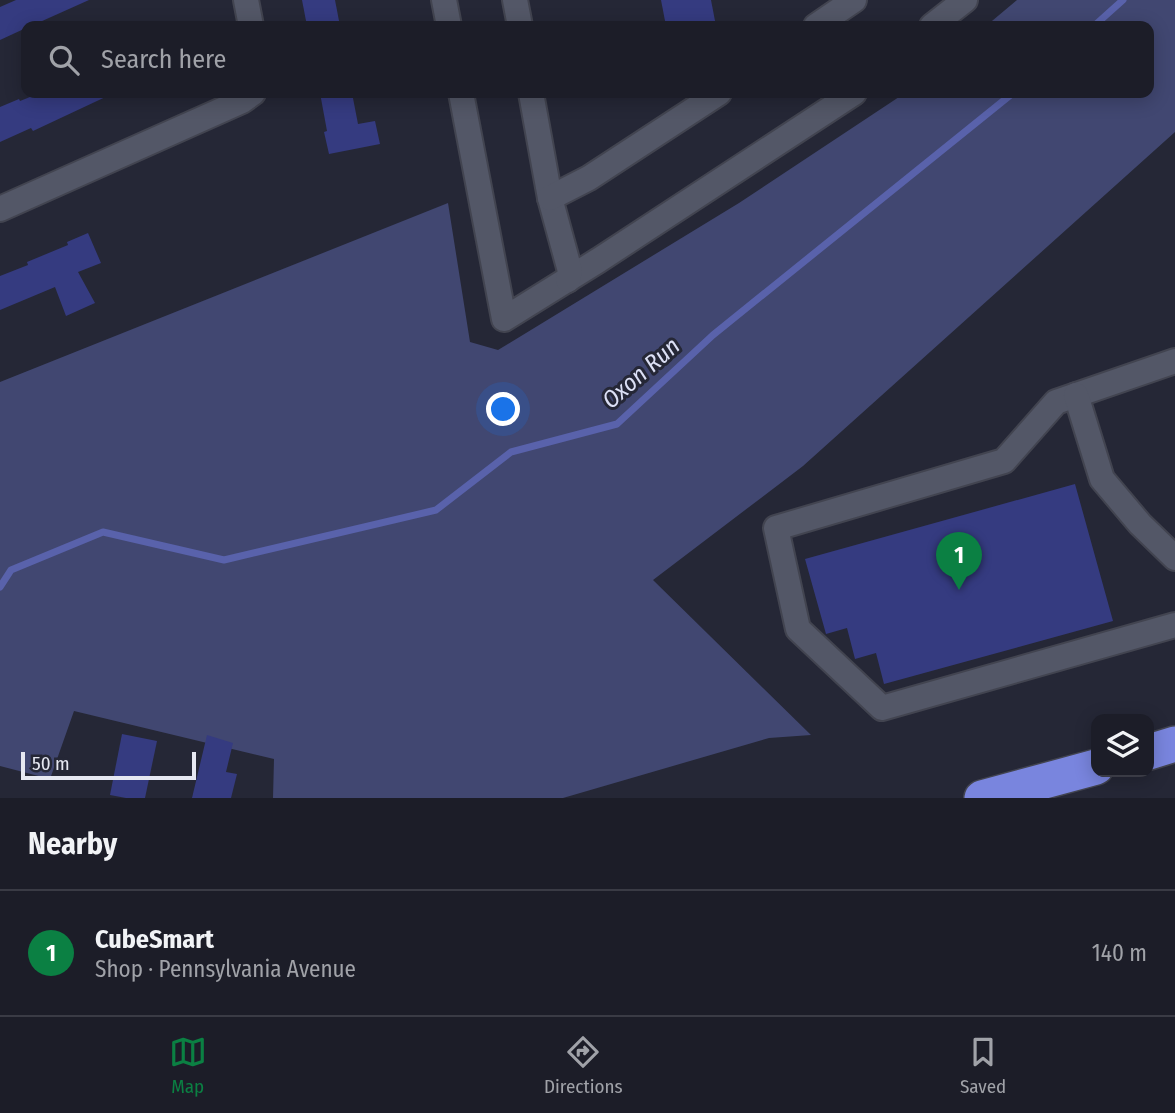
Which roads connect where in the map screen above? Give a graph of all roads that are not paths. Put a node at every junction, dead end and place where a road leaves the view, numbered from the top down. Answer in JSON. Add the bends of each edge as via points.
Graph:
{"nodes":[{"id":1,"x":246,"y":0,"type":"edge"},
{"id":2,"x":444,"y":0,"type":"edge"},
{"id":3,"x":515,"y":0,"type":"edge"},
{"id":4,"x":854,"y":0,"type":"edge"},
{"id":5,"x":965,"y":0,"type":"edge"},
{"id":6,"x":250,"y":21,"type":"edge"},
{"id":7,"x":448,"y":21,"type":"edge"},
{"id":8,"x":519,"y":21,"type":"edge"},
{"id":9,"x":823,"y":21,"type":"edge"},
{"id":10,"x":938,"y":21,"type":"edge"},
{"id":11,"x":246,"y":98,"type":"edge"},
{"id":12,"x":462,"y":98,"type":"edge"},
{"id":13,"x":532,"y":98,"type":"edge"},
{"id":14,"x":711,"y":98,"type":"edge"},
{"id":15,"x":846,"y":98,"type":"edge"},
{"id":16,"x":550,"y":198,"type":"junction"},
{"id":17,"x":0,"y":209,"type":"edge"},
{"id":18,"x":568,"y":280,"type":"junction"},
{"id":19,"x":1175,"y":361,"type":"edge"},
{"id":20,"x":1076,"y":395,"type":"junction"},
{"id":21,"x":1175,"y":558,"type":"edge"},
{"id":22,"x":1175,"y":625,"type":"edge"},
{"id":23,"x":1175,"y":744,"type":"edge"},
{"id":24,"x":1154,"y":750,"type":"edge"},
{"id":25,"x":1091,"y":768,"type":"edge"},
{"id":26,"x":982,"y":798,"type":"edge"}],
"edges":[{"from":1,"to":6,"type":"street"},
{"from":2,"to":7,"type":"street"},
{"from":3,"to":8,"type":"street"},
{"from":4,"to":9,"type":"street"},
{"from":5,"to":10,"type":"street"},
{"from":11,"to":17,"type":"street"},
{"from":12,"to":18,"type":"street","via":[[504,319]]},
{"from":13,"to":16,"type":"street"},
{"from":14,"to":16,"type":"street","via":[[589,178]]},
{"from":15,"to":18,"type":"street"},
{"from":16,"to":18,"type":"street","via":[[570,271]]},
{"from":19,"to":20,"type":"street"},
{"from":20,"to":21,"type":"street","via":[[1102,479]]},
{"from":20,"to":22,"type":"street","via":[[1056,401],[1004,461],[776,528],[799,629],[882,708]]},
{"from":23,"to":24,"type":"highway"},
{"from":25,"to":26,"type":"highway"}]}
